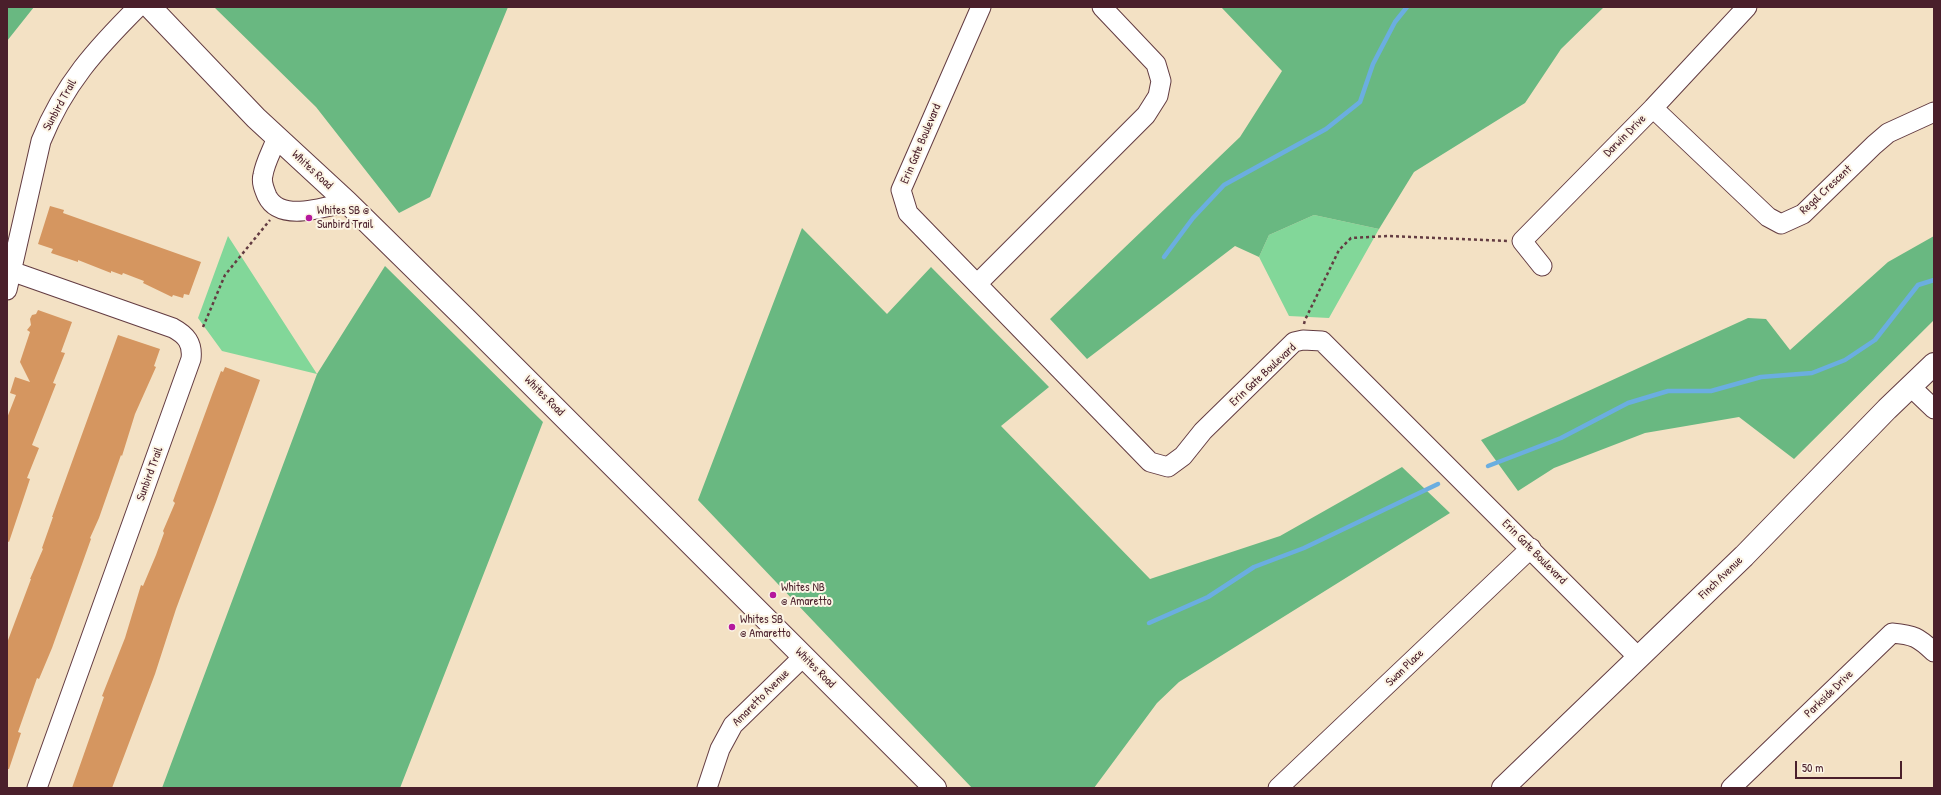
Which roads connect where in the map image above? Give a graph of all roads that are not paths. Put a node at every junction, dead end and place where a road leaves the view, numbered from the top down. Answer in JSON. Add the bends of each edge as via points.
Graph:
{"nodes":[{"id":1,"x":138,"y":7,"type":"edge"},
{"id":2,"x":150,"y":7,"type":"edge"},
{"id":3,"x":981,"y":7,"type":"edge"},
{"id":4,"x":1102,"y":7,"type":"edge"},
{"id":5,"x":1747,"y":7,"type":"edge"},
{"id":6,"x":1653,"y":108,"type":"junction"},
{"id":7,"x":1934,"y":112,"type":"edge"},
{"id":8,"x":277,"y":137,"type":"junction"},
{"id":9,"x":347,"y":202,"type":"junction"},
{"id":10,"x":1542,"y":266,"type":"dead end"},
{"id":11,"x":11,"y":271,"type":"junction"},
{"id":12,"x":978,"y":284,"type":"junction"},
{"id":13,"x":7,"y":290,"type":"edge"},
{"id":14,"x":1934,"y":364,"type":"edge"},
{"id":15,"x":1910,"y":387,"type":"junction"},
{"id":16,"x":1934,"y":409,"type":"edge"},
{"id":17,"x":1531,"y":548,"type":"junction"},
{"id":18,"x":1934,"y":652,"type":"edge"},
{"id":19,"x":803,"y":657,"type":"junction"},
{"id":20,"x":1638,"y":657,"type":"junction"},
{"id":21,"x":37,"y":788,"type":"edge"},
{"id":22,"x":707,"y":788,"type":"edge"},
{"id":23,"x":936,"y":788,"type":"edge"},
{"id":24,"x":1278,"y":788,"type":"edge"},
{"id":25,"x":1504,"y":788,"type":"edge"},
{"id":26,"x":1732,"y":788,"type":"edge"}],
"edges":[{"from":1,"to":11,"type":"street","name":"Sunbird Trail","via":[[82,68],[69,85],[49,121],[41,141]]},
{"from":2,"to":8,"type":"main road","name":"Whites Road"},
{"from":3,"to":12,"type":"street","name":"Erin Gate Boulevard","via":[[901,190],[908,213]]},
{"from":4,"to":12,"type":"street","via":[[1156,64],[1161,82],[1158,96],[1146,115]]},
{"from":5,"to":6,"type":"street","name":"Darwin Drive"},
{"from":6,"to":7,"type":"street","name":"Regal Crescent","via":[[1768,217],[1781,224],[1803,214],[1888,133]]},
{"from":6,"to":10,"type":"street","name":"Darwin Drive","via":[[1522,240]]},
{"from":8,"to":9,"type":"main road","name":"Whites Road"},
{"from":8,"to":9,"type":"street","via":[[262,175],[263,189],[270,203],[285,210],[300,211]]},
{"from":9,"to":19,"type":"main road","name":"Whites Road","via":[[716,567]]},
{"from":11,"to":13,"type":"street","name":"Sunbird Trail"},
{"from":11,"to":21,"type":"street","name":"Sunbird Trail","via":[[173,328],[184,334],[192,350],[191,359]]},
{"from":12,"to":17,"type":"street","name":"Erin Gate Boulevard","via":[[1150,462],[1168,467],[1183,456],[1203,431],[1294,342],[1322,341]]},
{"from":14,"to":15,"type":"main road","name":"Finch Avenue"},
{"from":15,"to":16,"type":"street"},
{"from":15,"to":20,"type":"main road","name":"Finch Avenue","via":[[1744,556]]},
{"from":17,"to":20,"type":"street","name":"Erin Gate Boulevard"},
{"from":17,"to":24,"type":"street","name":"Swan Place"},
{"from":18,"to":26,"type":"street","name":"Parkside Drive","via":[[1912,635],[1892,633]]},
{"from":19,"to":22,"type":"street","name":"Amaretto Avenue","via":[[733,725],[720,749]]},
{"from":19,"to":23,"type":"main road","name":"Whites Road"},
{"from":20,"to":25,"type":"main road","name":"Finch Avenue"}]}
